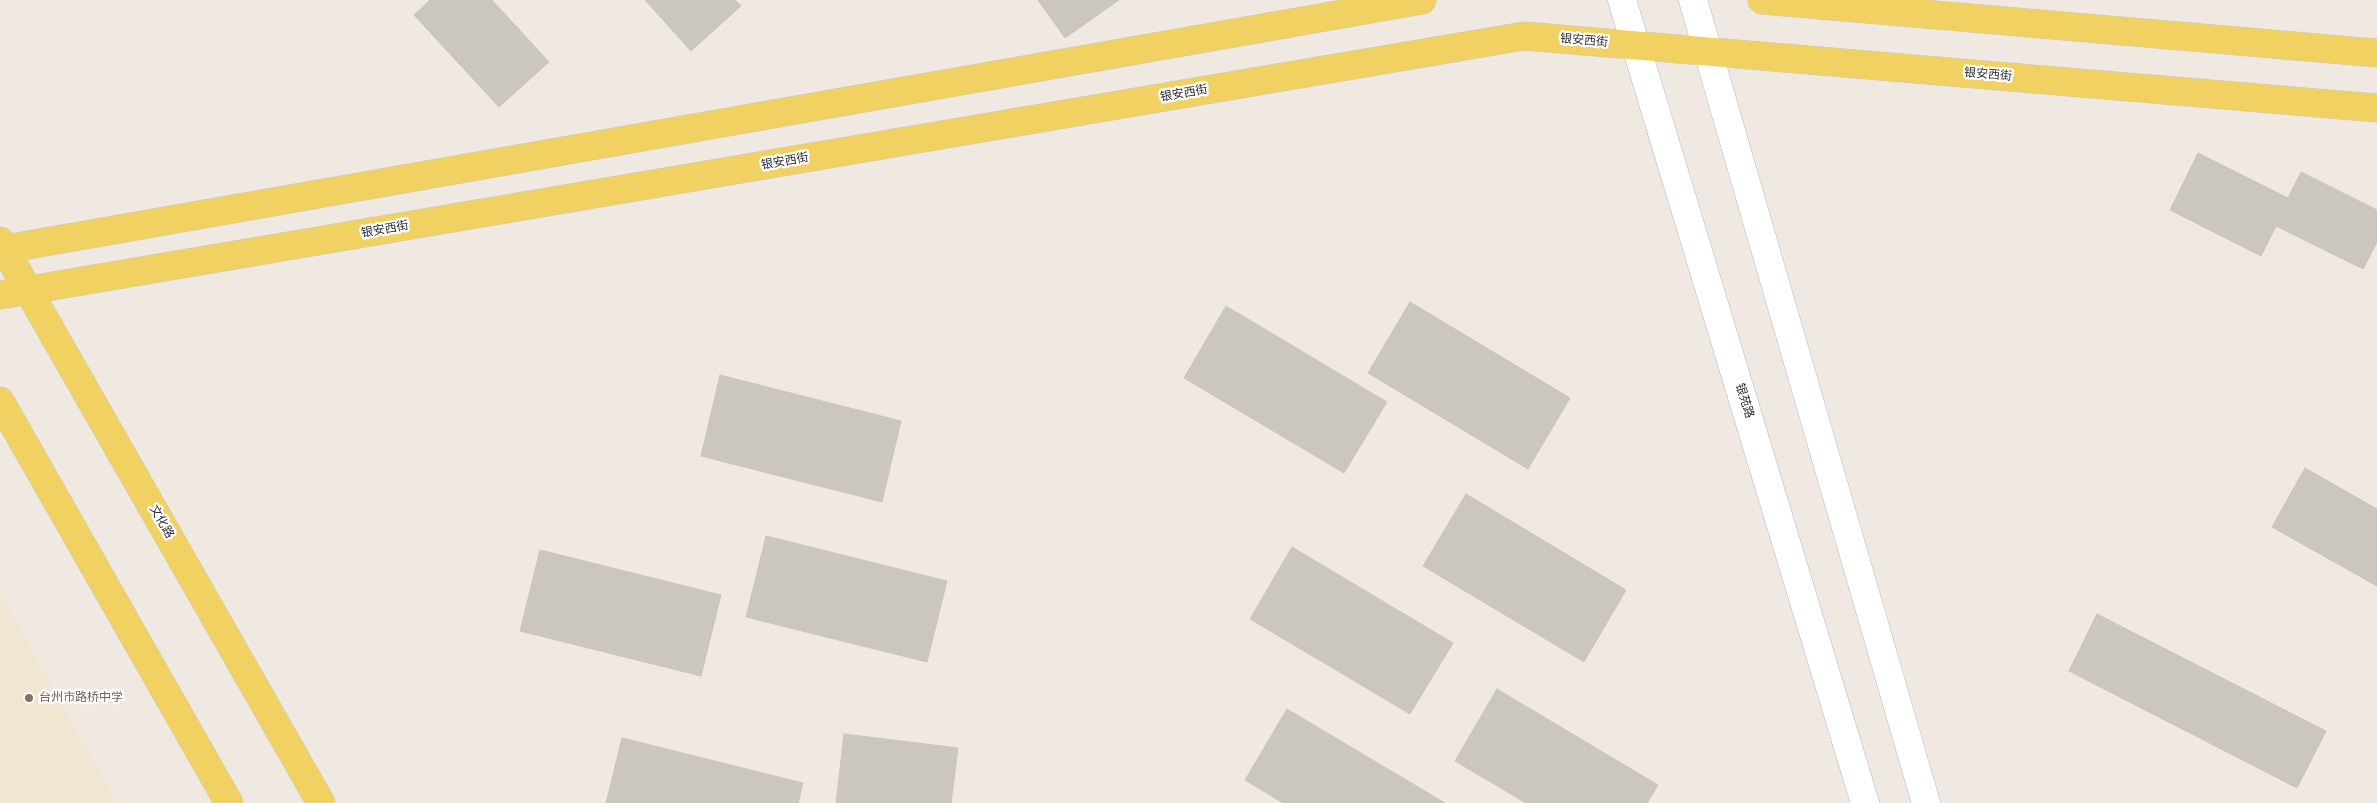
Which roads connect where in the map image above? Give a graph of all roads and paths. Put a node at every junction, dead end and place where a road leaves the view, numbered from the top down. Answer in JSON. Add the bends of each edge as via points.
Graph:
{"nodes":[{"id":1,"x":1422,"y":0,"type":"edge"},
{"id":2,"x":1622,"y":0,"type":"edge"},
{"id":3,"x":1693,"y":0,"type":"edge"},
{"id":4,"x":1762,"y":0,"type":"edge"},
{"id":5,"x":1637,"y":46,"type":"junction"},
{"id":6,"x":1706,"y":51,"type":"junction"},
{"id":7,"x":2377,"y":54,"type":"edge"},
{"id":8,"x":2377,"y":108,"type":"edge"},
{"id":9,"x":2,"y":247,"type":"edge"},
{"id":10,"x":26,"y":291,"type":"junction"},
{"id":11,"x":0,"y":295,"type":"edge"},
{"id":12,"x":0,"y":401,"type":"edge"},
{"id":13,"x":229,"y":803,"type":"edge"},
{"id":14,"x":322,"y":803,"type":"edge"},
{"id":15,"x":1865,"y":803,"type":"edge"},
{"id":16,"x":1926,"y":803,"type":"edge"}],
"edges":[{"from":1,"to":9,"type":"main road"},
{"from":2,"to":5,"type":"street","name":"银苑路"},
{"from":3,"to":6,"type":"street"},
{"from":4,"to":7,"type":"main road"},
{"from":5,"to":6,"type":"main road","name":"银安西街"},
{"from":5,"to":10,"type":"main road","name":"银安西街","via":[[1524,36]]},
{"from":5,"to":15,"type":"street","name":"银苑路"},
{"from":6,"to":8,"type":"main road","name":"银安西街"},
{"from":6,"to":16,"type":"street"},
{"from":9,"to":10,"type":"main road","name":"文化路"},
{"from":10,"to":11,"type":"main road","name":"银安西街"},
{"from":10,"to":14,"type":"main road","name":"文化路"},
{"from":12,"to":13,"type":"main road"}]}
